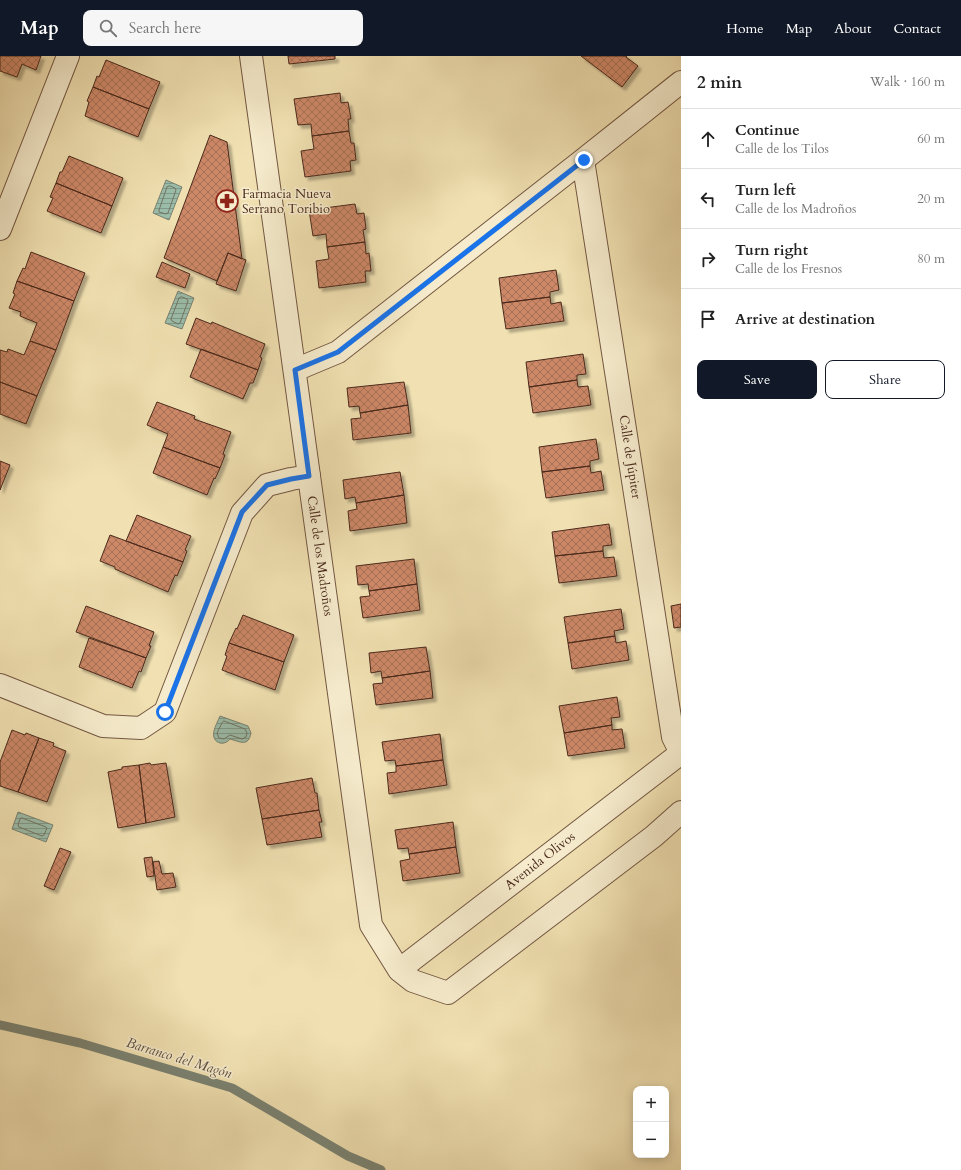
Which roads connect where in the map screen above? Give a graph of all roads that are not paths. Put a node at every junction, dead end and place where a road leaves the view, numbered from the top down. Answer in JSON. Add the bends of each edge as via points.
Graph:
{"nodes":[{"id":1,"x":68,"y":56,"type":"edge"},
{"id":2,"x":251,"y":56,"type":"edge"},
{"id":3,"x":681,"y":82,"type":"edge"},
{"id":4,"x":584,"y":160,"type":"junction"},
{"id":5,"x":0,"y":228,"type":"edge"},
{"id":6,"x":295,"y":370,"type":"junction"},
{"id":7,"x":309,"y":476,"type":"junction"},
{"id":8,"x":0,"y":685,"type":"edge"},
{"id":9,"x":681,"y":753,"type":"edge"},
{"id":10,"x":681,"y":812,"type":"edge"},
{"id":11,"x":399,"y":970,"type":"junction"}],
"edges":[{"from":1,"to":5,"type":"street"},
{"from":2,"to":6,"type":"street","name":"Calle de los Madroños"},
{"from":3,"to":4,"type":"street"},
{"from":4,"to":6,"type":"street","via":[[338,352]]},
{"from":4,"to":9,"type":"street","name":"Calle de Júpiter","via":[[674,737]]},
{"from":6,"to":7,"type":"street","name":"Calle de los Madroños"},
{"from":7,"to":8,"type":"street","via":[[267,485],[242,512],[165,712],[141,728],[103,726]]},
{"from":7,"to":11,"type":"street","name":"Calle de los Madroños","via":[[371,925]]},
{"from":9,"to":11,"type":"street","name":"Avenida Olivos"},
{"from":10,"to":11,"type":"street","name":"Calle de los Madroños","via":[[654,836],[448,993],[413,981]]}]}
